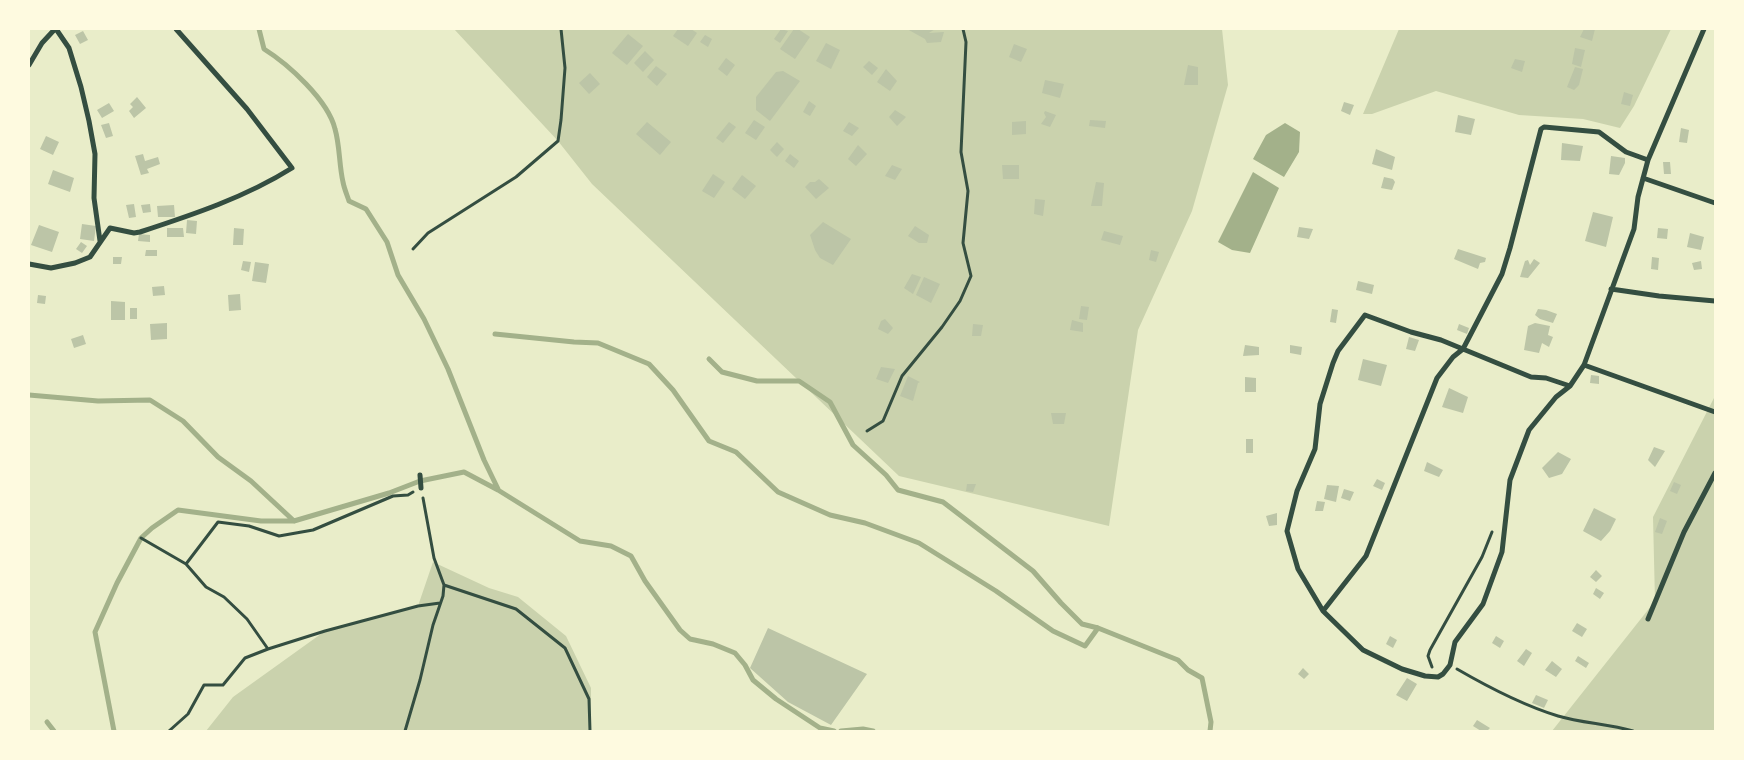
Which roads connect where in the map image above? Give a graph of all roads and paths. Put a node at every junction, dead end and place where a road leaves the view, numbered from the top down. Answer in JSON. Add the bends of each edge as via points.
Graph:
{"nodes":[{"id":1,"x":56,"y":29,"type":"edge"},
{"id":2,"x":176,"y":29,"type":"edge"},
{"id":3,"x":561,"y":29,"type":"edge"},
{"id":4,"x":963,"y":29,"type":"edge"},
{"id":5,"x":1704,"y":29,"type":"edge"},
{"id":6,"x":29,"y":65,"type":"edge"},
{"id":7,"x":1648,"y":160,"type":"junction"},
{"id":8,"x":1642,"y":178,"type":"junction"},
{"id":9,"x":1715,"y":203,"type":"edge"},
{"id":10,"x":100,"y":241,"type":"junction"},
{"id":11,"x":413,"y":249,"type":"dead end"},
{"id":12,"x":29,"y":264,"type":"edge"},
{"id":13,"x":1611,"y":288,"type":"junction"},
{"id":14,"x":1715,"y":301,"type":"edge"},
{"id":15,"x":1463,"y":349,"type":"junction"},
{"id":16,"x":1584,"y":365,"type":"junction"},
{"id":17,"x":1570,"y":386,"type":"junction"},
{"id":18,"x":1715,"y":412,"type":"edge"},
{"id":19,"x":867,"y":431,"type":"dead end"},
{"id":20,"x":1715,"y":473,"type":"edge"},
{"id":21,"x":420,"y":475,"type":"dead end"},
{"id":22,"x":421,"y":488,"type":"junction"},
{"id":23,"x":1493,"y":530,"type":"dead end"},
{"id":24,"x":141,"y":538,"type":"dead end"},
{"id":25,"x":186,"y":564,"type":"junction"},
{"id":26,"x":444,"y":584,"type":"junction"},
{"id":27,"x":440,"y":603,"type":"junction"},
{"id":28,"x":1323,"y":611,"type":"junction"},
{"id":29,"x":1648,"y":619,"type":"dead end"},
{"id":30,"x":268,"y":649,"type":"junction"},
{"id":31,"x":1450,"y":665,"type":"junction"},
{"id":32,"x":169,"y":731,"type":"edge"},
{"id":33,"x":405,"y":731,"type":"edge"},
{"id":34,"x":590,"y":731,"type":"edge"},
{"id":35,"x":1633,"y":731,"type":"edge"}],
"edges":[{"from":1,"to":6,"type":"street","via":[[42,43]]},
{"from":1,"to":10,"type":"street","via":[[69,48],[89,121],[95,154],[94,198]]},
{"from":2,"to":10,"type":"street","via":[[247,109],[292,168],[232,199],[140,232],[110,228]]},
{"from":3,"to":11,"type":"path","via":[[564,68],[558,142],[516,176],[428,233]]},
{"from":4,"to":19,"type":"path","via":[[966,42],[961,152],[968,191],[963,243],[971,276],[947,321],[902,376],[883,421]]},
{"from":5,"to":7,"type":"street"},
{"from":7,"to":8,"type":"street"},
{"from":7,"to":15,"type":"street","via":[[1626,152],[1599,132],[1542,127],[1502,274]]},
{"from":8,"to":9,"type":"street"},
{"from":8,"to":13,"type":"street","via":[[1634,229]]},
{"from":10,"to":12,"type":"street","via":[[90,257],[75,263],[51,268]]},
{"from":13,"to":14,"type":"street"},
{"from":13,"to":16,"type":"street"},
{"from":15,"to":17,"type":"street","via":[[1531,377]]},
{"from":15,"to":28,"type":"street","via":[[1437,378],[1366,556]]},
{"from":15,"to":28,"type":"street","via":[[1365,315],[1338,351],[1320,404],[1315,449],[1297,491],[1287,531],[1298,569]]},
{"from":16,"to":17,"type":"street"},
{"from":16,"to":18,"type":"street"},
{"from":17,"to":31,"type":"street","via":[[1556,397],[1529,430],[1510,480],[1502,552],[1483,604],[1455,642]]},
{"from":20,"to":29,"type":"street","via":[[1684,532]]},
{"from":21,"to":22,"type":"street"},
{"from":22,"to":25,"type":"path","via":[[408,495],[392,496],[313,530],[278,536],[249,526],[218,522]]},
{"from":22,"to":26,"type":"path","via":[[434,558]]},
{"from":23,"to":31,"type":"path","via":[[1482,557],[1428,656],[1432,667]]},
{"from":24,"to":25,"type":"path"},
{"from":25,"to":30,"type":"path","via":[[206,587],[224,597],[247,619]]},
{"from":26,"to":27,"type":"path"},
{"from":26,"to":34,"type":"path","via":[[516,609],[565,648],[589,700]]},
{"from":27,"to":30,"type":"path","via":[[418,606]]},
{"from":27,"to":33,"type":"path"},
{"from":28,"to":31,"type":"street","via":[[1363,650],[1402,669],[1438,677]]},
{"from":30,"to":32,"type":"path","via":[[245,658],[223,685],[204,685],[188,714]]},
{"from":31,"to":35,"type":"path","via":[[1491,689],[1553,714]]}]}
